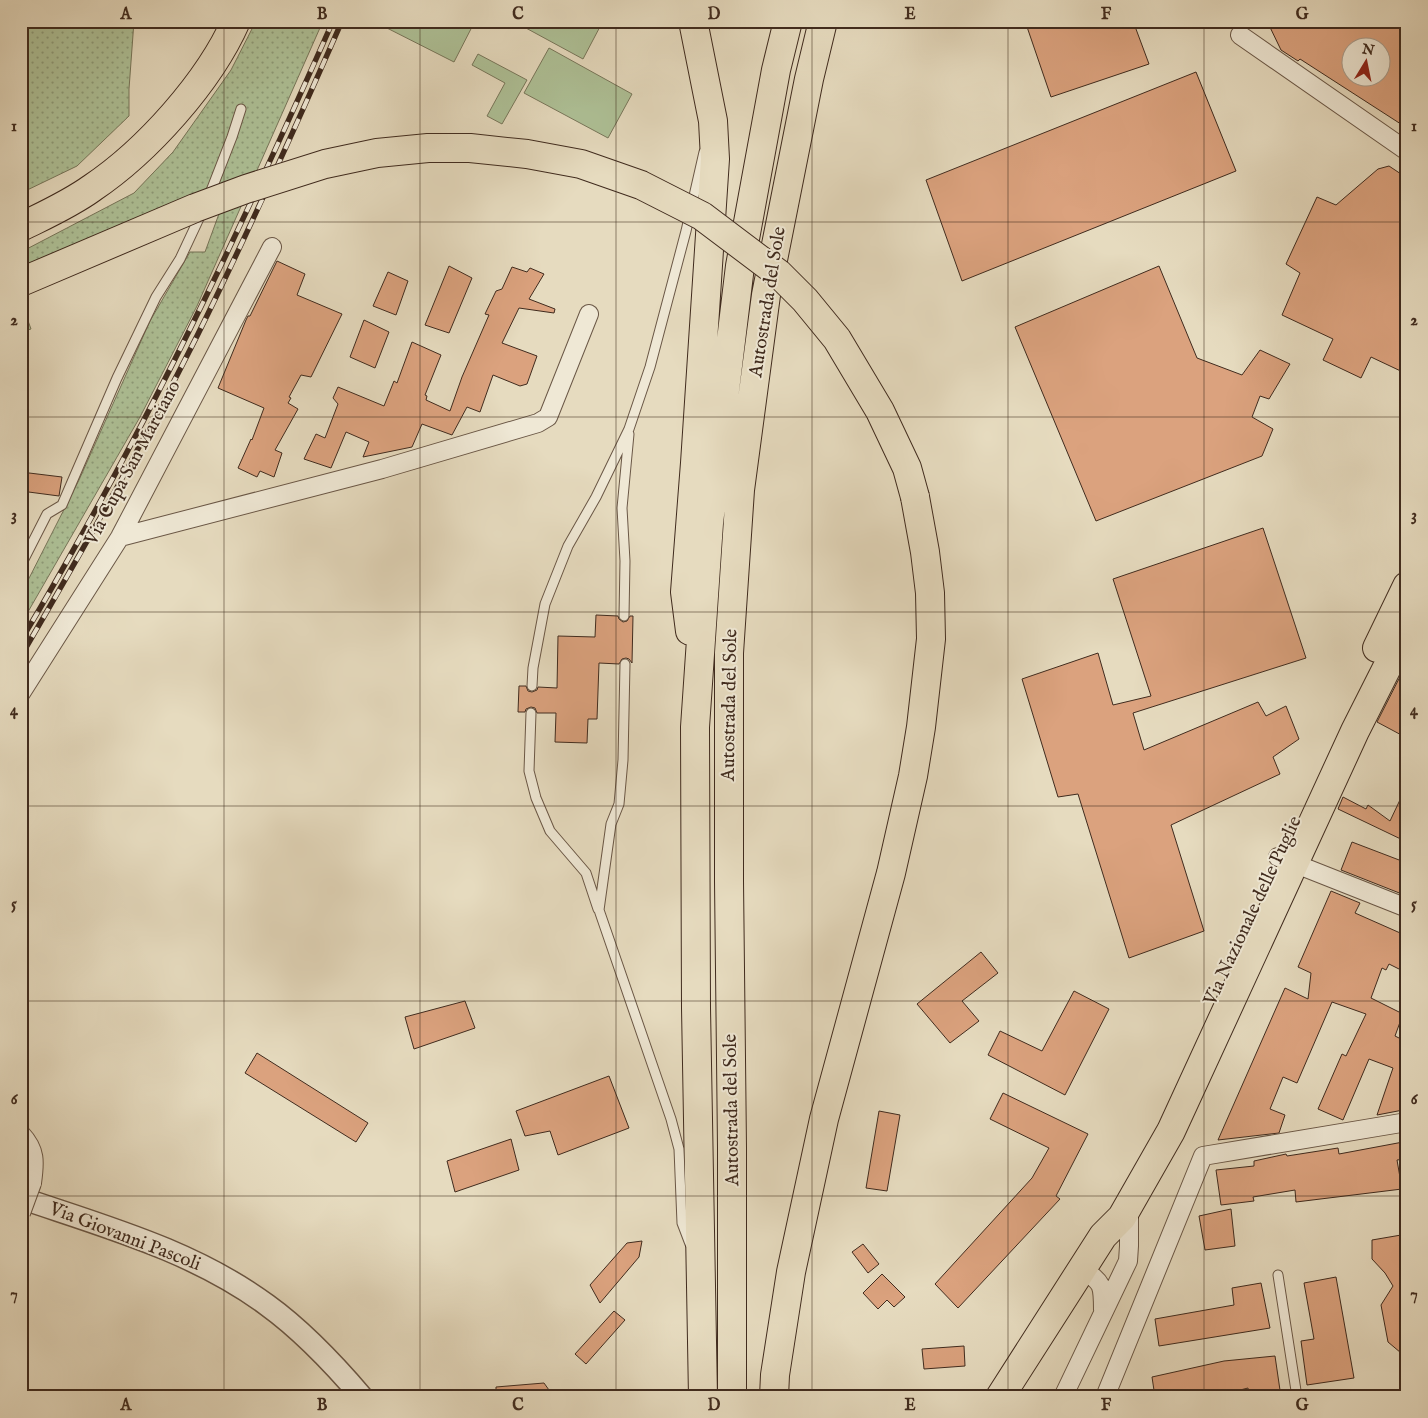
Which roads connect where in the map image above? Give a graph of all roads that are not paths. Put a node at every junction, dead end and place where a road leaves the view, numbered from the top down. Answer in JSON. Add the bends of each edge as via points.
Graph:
{"nodes":[{"id":1,"x":236,"y":21,"type":"edge"},
{"id":2,"x":693,"y":21,"type":"edge"},
{"id":3,"x":781,"y":21,"type":"edge"},
{"id":4,"x":788,"y":21,"type":"edge"},
{"id":5,"x":823,"y":21,"type":"edge"},
{"id":6,"x":1240,"y":35,"type":"dead end"},
{"id":7,"x":776,"y":70,"type":"junction"},
{"id":8,"x":241,"y":109,"type":"dead end"},
{"id":9,"x":713,"y":121,"type":"junction"},
{"id":10,"x":1407,"y":152,"type":"edge"},
{"id":11,"x":21,"y":227,"type":"edge"},
{"id":12,"x":272,"y":247,"type":"dead end"},
{"id":13,"x":21,"y":282,"type":"edge"},
{"id":14,"x":589,"y":314,"type":"dead end"},
{"id":15,"x":629,"y":429,"type":"junction"},
{"id":16,"x":120,"y":537,"type":"junction"},
{"id":17,"x":21,"y":566,"type":"edge"},
{"id":18,"x":1407,"y":586,"type":"edge"},
{"id":19,"x":624,"y":616,"type":"dead end"},
{"id":20,"x":1407,"y":628,"type":"edge"},
{"id":21,"x":625,"y":664,"type":"dead end"},
{"id":22,"x":532,"y":686,"type":"dead end"},
{"id":23,"x":698,"y":692,"type":"junction"},
{"id":24,"x":21,"y":693,"type":"edge"},
{"id":25,"x":531,"y":713,"type":"dead end"},
{"id":26,"x":1285,"y":860,"type":"junction"},
{"id":27,"x":1407,"y":908,"type":"edge"},
{"id":28,"x":599,"y":910,"type":"junction"},
{"id":29,"x":1407,"y":1122,"type":"edge"},
{"id":30,"x":21,"y":1134,"type":"edge"},
{"id":31,"x":26,"y":1190,"type":"edge"},
{"id":32,"x":1129,"y":1206,"type":"junction"},
{"id":33,"x":21,"y":1213,"type":"edge"},
{"id":34,"x":1103,"y":1236,"type":"junction"},
{"id":35,"x":1082,"y":1268,"type":"junction"},
{"id":36,"x":1278,"y":1275,"type":"dead end"},
{"id":37,"x":701,"y":1278,"type":"junction"},
{"id":38,"x":1103,"y":1310,"type":"junction"},
{"id":39,"x":362,"y":1397,"type":"edge"},
{"id":40,"x":703,"y":1397,"type":"edge"},
{"id":41,"x":732,"y":1397,"type":"edge"},
{"id":42,"x":774,"y":1397,"type":"edge"},
{"id":43,"x":1000,"y":1397,"type":"edge"},
{"id":44,"x":1063,"y":1397,"type":"edge"},
{"id":45,"x":1105,"y":1397,"type":"edge"},
{"id":46,"x":1297,"y":1397,"type":"edge"}],
"edges":[{"from":1,"to":11,"type":"main road","via":[[206,73],[163,127],[124,164],[92,188]]},
{"from":2,"to":9,"type":"main road"},
{"from":3,"to":7,"type":"lane"},
{"from":4,"to":7,"type":"main road","name":"Autostrada del Sole"},
{"from":5,"to":41,"type":"main road","name":"Autostrada del Sole","via":[[808,79],[766,295],[740,490],[728,653]]},
{"from":6,"to":10,"type":"street"},
{"from":7,"to":23,"type":"main road","name":"Autostrada del Sole","via":[[740,266],[724,392],[709,523]]},
{"from":8,"to":17,"type":"lane","via":[[217,179],[186,249],[156,297],[62,505],[47,514]]},
{"from":9,"to":15,"type":"lane","via":[[650,368]]},
{"from":9,"to":23,"type":"main road","via":[[715,159],[684,592]]},
{"from":12,"to":16,"type":"street","name":"Via Cupa San Marciano"},
{"from":13,"to":42,"type":"main road","bridge":true,"via":[[196,208],[325,164],[428,148],[470,148],[581,164],[641,185],[702,216],[779,274],[837,339],[880,410],[907,468],[926,552],[931,638],[913,776],[891,873],[826,1110],[790,1272]]},
{"from":14,"to":16,"type":"street","via":[[548,417],[538,423],[382,469]]},
{"from":15,"to":19,"type":"lane","via":[[622,508]]},
{"from":15,"to":22,"type":"lane","via":[[568,546],[544,604]]},
{"from":16,"to":24,"type":"street","name":"Via Cupa San Marciano"},
{"from":18,"to":26,"type":"main road","name":"Via Nazionale delle Puglie"},
{"from":20,"to":26,"type":"main road","name":"Via Nazionale delle Puglie"},
{"from":21,"to":28,"type":"lane","via":[[619,804],[611,824]]},
{"from":23,"to":37,"type":"main road","name":"Autostrada del Sole","via":[[695,728],[696,1008]]},
{"from":25,"to":28,"type":"lane","via":[[529,771],[536,798],[550,830],[586,873]]},
{"from":26,"to":27,"type":"street"},
{"from":26,"to":32,"type":"main road","name":"Via Nazionale delle Puglie","via":[[1170,1131]]},
{"from":26,"to":34,"type":"main road","name":"Via Nazionale delle Puglie","via":[[1112,1202]]},
{"from":28,"to":37,"type":"lane","via":[[671,1120],[679,1149],[682,1223]]},
{"from":29,"to":45,"type":"street","via":[[1204,1156]]},
{"from":30,"to":31,"type":"street","via":[[33,1150],[34,1170]]},
{"from":31,"to":33,"type":"street","bridge":true},
{"from":31,"to":39,"type":"street","name":"Via Giovanni Pascoli","via":[[210,1270],[267,1304],[328,1358]]},
{"from":32,"to":34,"type":"main road","name":"Via Nazionale delle Puglie"},
{"from":32,"to":38,"type":"street","via":[[1128,1261]]},
{"from":34,"to":35,"type":"main road","name":"Via Nazionale delle Puglie"},
{"from":35,"to":38,"type":"street","via":[[1099,1280]]},
{"from":35,"to":43,"type":"main road","name":"Via Nazionale delle Puglie"},
{"from":36,"to":46,"type":"lane"},
{"from":37,"to":40,"type":"main road","name":"Autostrada del Sole"},
{"from":38,"to":44,"type":"street"}]}
